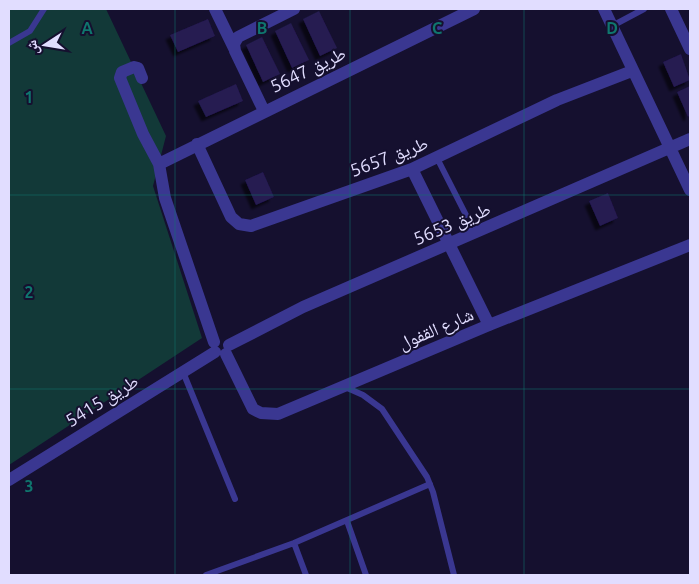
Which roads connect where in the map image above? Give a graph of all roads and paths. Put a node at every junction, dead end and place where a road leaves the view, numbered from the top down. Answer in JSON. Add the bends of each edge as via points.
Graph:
{"nodes":[{"id":1,"x":44,"y":9,"type":"edge"},
{"id":2,"x":214,"y":9,"type":"edge"},
{"id":3,"x":294,"y":9,"type":"edge"},
{"id":4,"x":474,"y":9,"type":"edge"},
{"id":5,"x":604,"y":9,"type":"edge"},
{"id":6,"x":644,"y":9,"type":"edge"},
{"id":7,"x":671,"y":9,"type":"edge"},
{"id":8,"x":612,"y":26,"type":"junction"},
{"id":9,"x":9,"y":42,"type":"edge"},
{"id":10,"x":234,"y":48,"type":"junction"},
{"id":11,"x":690,"y":49,"type":"edge"},
{"id":12,"x":632,"y":71,"type":"junction"},
{"id":13,"x":142,"y":78,"type":"dead end"},
{"id":14,"x":264,"y":111,"type":"junction"},
{"id":15,"x":690,"y":139,"type":"edge"},
{"id":16,"x":197,"y":144,"type":"junction"},
{"id":17,"x":670,"y":148,"type":"junction"},
{"id":18,"x":437,"y":158,"type":"junction"},
{"id":19,"x":159,"y":164,"type":"junction"},
{"id":20,"x":412,"y":169,"type":"junction"},
{"id":21,"x":690,"y":190,"type":"edge"},
{"id":22,"x":466,"y":215,"type":"dead end"},
{"id":23,"x":449,"y":244,"type":"junction"},
{"id":24,"x":690,"y":245,"type":"edge"},
{"id":25,"x":489,"y":325,"type":"junction"},
{"id":26,"x":221,"y":348,"type":"junction"},
{"id":27,"x":183,"y":372,"type":"junction"},
{"id":28,"x":345,"y":387,"type":"junction"},
{"id":29,"x":9,"y":480,"type":"edge"},
{"id":30,"x":430,"y":484,"type":"junction"},
{"id":31,"x":235,"y":499,"type":"dead end"},
{"id":32,"x":347,"y":521,"type":"junction"},
{"id":33,"x":294,"y":543,"type":"junction"},
{"id":34,"x":206,"y":575,"type":"edge"},
{"id":35,"x":306,"y":575,"type":"edge"},
{"id":36,"x":366,"y":575,"type":"edge"},
{"id":37,"x":454,"y":575,"type":"edge"}],
"edges":[{"from":1,"to":9,"type":"lane","via":[[30,31]]},
{"from":2,"to":10,"type":"street"},
{"from":3,"to":10,"type":"street","via":[[238,37]]},
{"from":4,"to":14,"type":"street","name":"طريق 5647"},
{"from":5,"to":8,"type":"street"},
{"from":6,"to":8,"type":"lane"},
{"from":7,"to":11,"type":"street"},
{"from":8,"to":12,"type":"street"},
{"from":10,"to":14,"type":"street"},
{"from":12,"to":17,"type":"street"},
{"from":12,"to":18,"type":"street","name":"طريق 5657","via":[[558,100]]},
{"from":13,"to":19,"type":"street","name":"شارع القفول","via":[[140,70],[134,67],[122,72],[120,78]]},
{"from":14,"to":16,"type":"street","name":"طريق 5647"},
{"from":15,"to":17,"type":"street","name":"طريق 5653"},
{"from":16,"to":19,"type":"street","name":"طريق 5647"},
{"from":16,"to":20,"type":"street","name":"طريق 5657","via":[[231,217],[247,226]]},
{"from":17,"to":21,"type":"street"},
{"from":17,"to":23,"type":"street","name":"طريق 5653"},
{"from":18,"to":20,"type":"street","name":"طريق 5657"},
{"from":18,"to":22,"type":"lane"},
{"from":19,"to":26,"type":"street","name":"شارع القفول","via":[[165,198]]},
{"from":20,"to":23,"type":"street"},
{"from":23,"to":25,"type":"street"},
{"from":23,"to":26,"type":"street","name":"طريق 5653","via":[[303,306]]},
{"from":24,"to":25,"type":"street","name":"شارع القفول"},
{"from":25,"to":28,"type":"street","name":"شارع القفول"},
{"from":26,"to":27,"type":"street","name":"طريق 5415"},
{"from":26,"to":28,"type":"street","name":"شارع القفول","via":[[250,405],[261,413],[287,412]]},
{"from":27,"to":29,"type":"street","name":"طريق 5415"},
{"from":27,"to":31,"type":"lane"},
{"from":28,"to":30,"type":"lane","via":[[363,395],[388,416]]},
{"from":30,"to":32,"type":"lane"},
{"from":30,"to":37,"type":"lane"},
{"from":32,"to":33,"type":"lane"},
{"from":32,"to":36,"type":"lane"},
{"from":33,"to":34,"type":"lane"},
{"from":33,"to":35,"type":"lane"}]}
